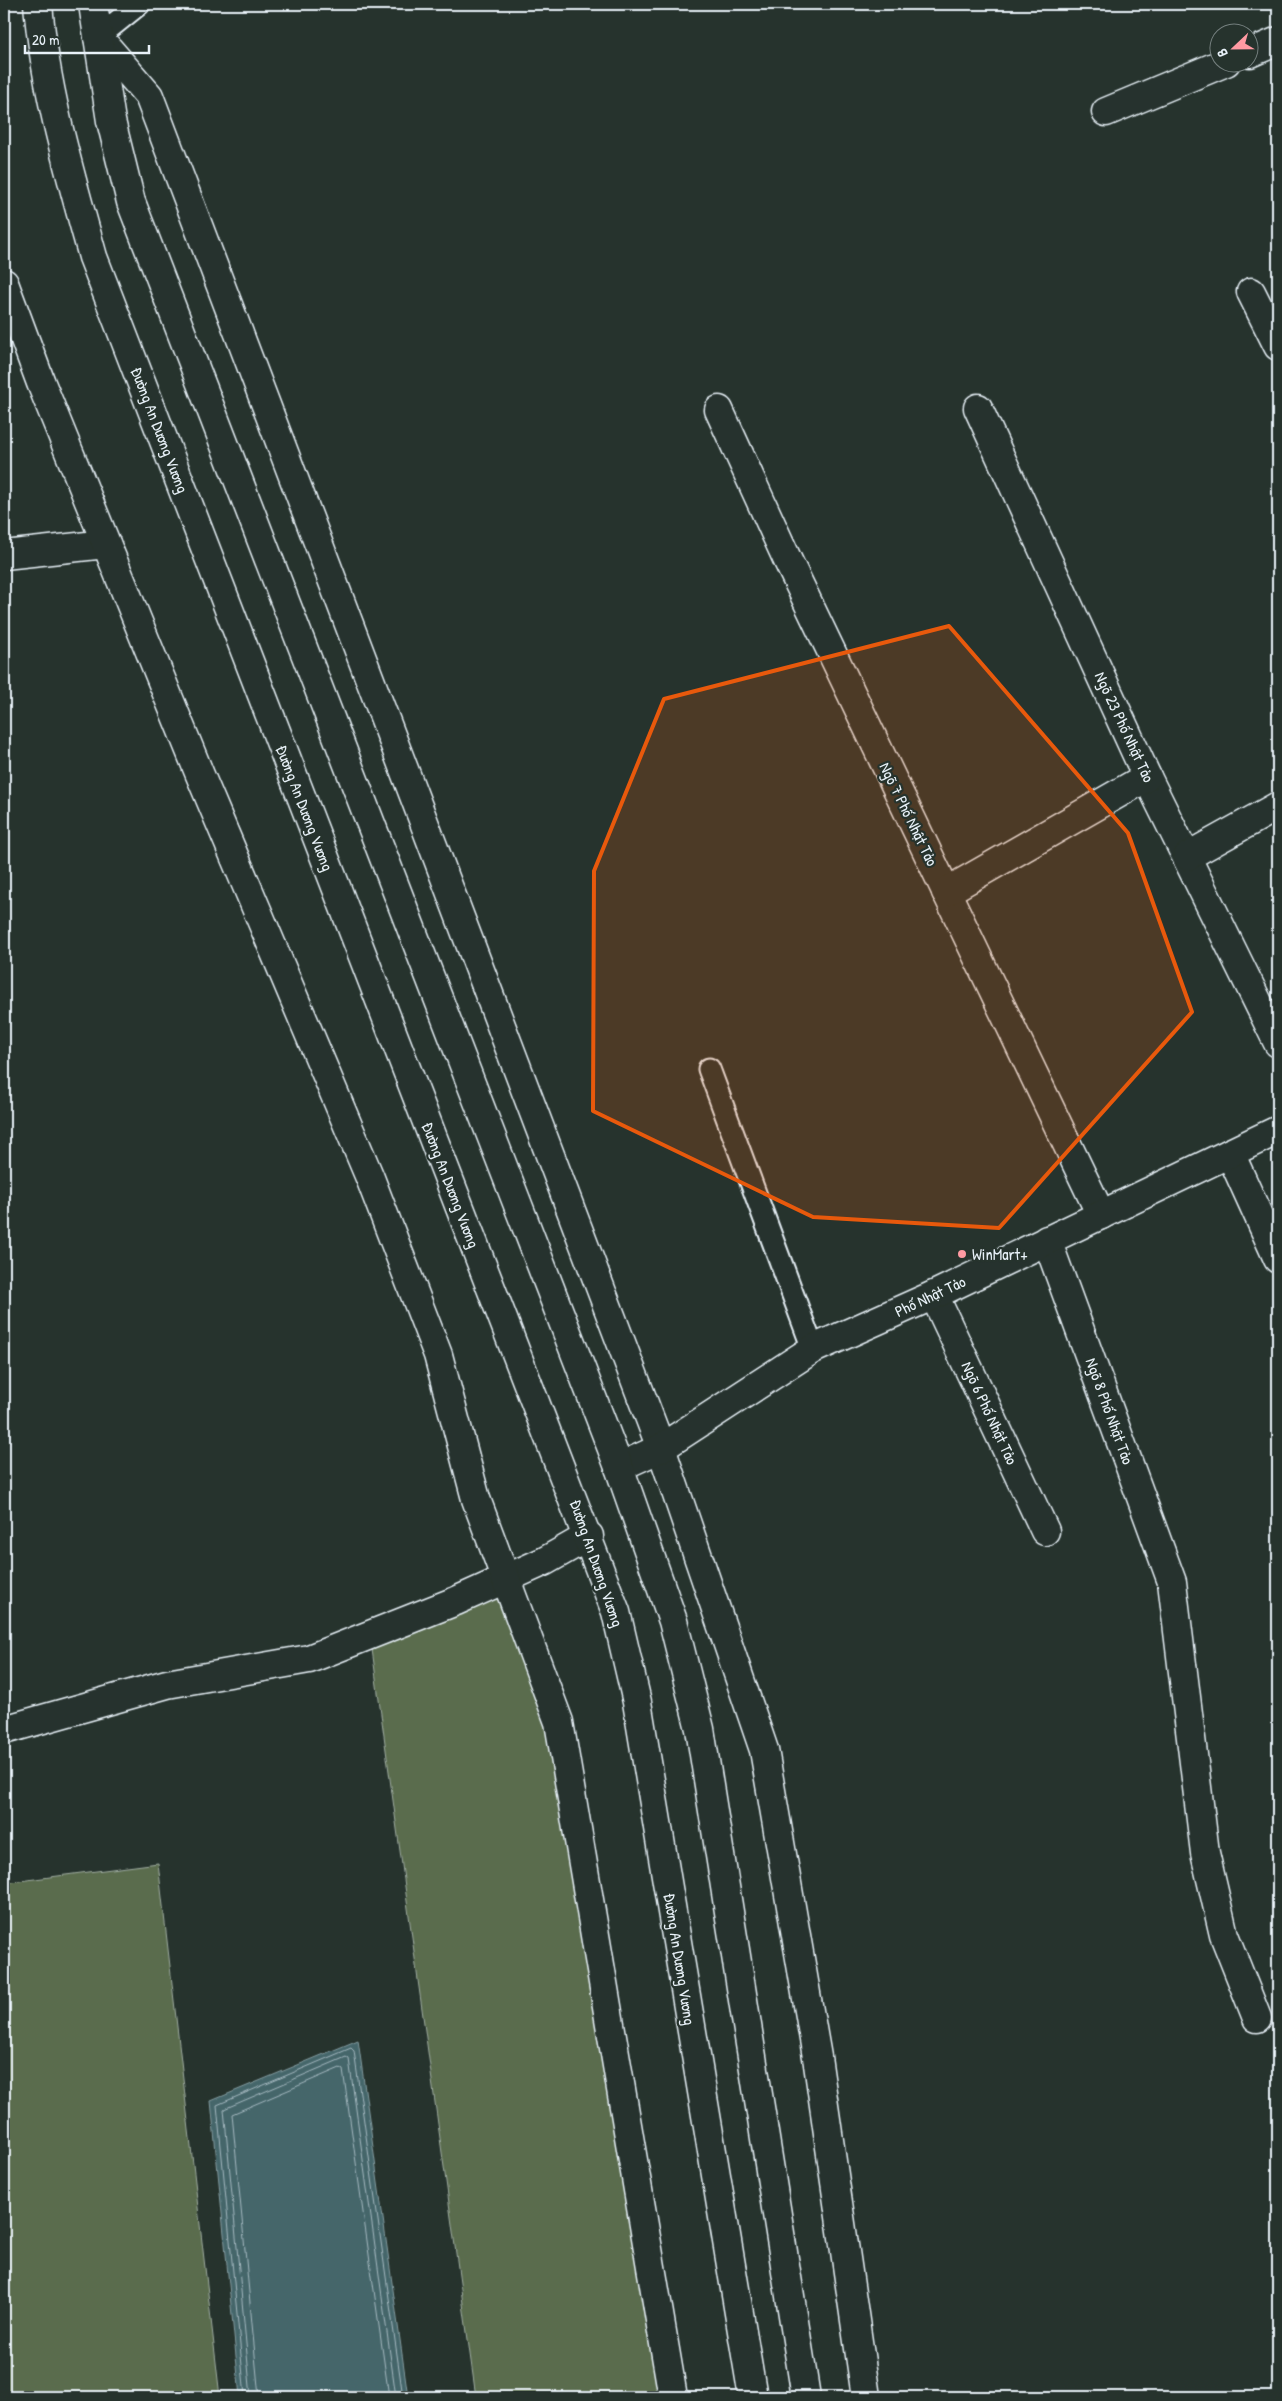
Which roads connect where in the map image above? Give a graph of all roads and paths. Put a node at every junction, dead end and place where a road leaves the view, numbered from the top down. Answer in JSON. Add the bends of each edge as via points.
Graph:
{"nodes":[{"id":1,"x":38,"y":4,"type":"edge"},
{"id":2,"x":93,"y":4,"type":"edge"},
{"id":3,"x":138,"y":4,"type":"edge"},
{"id":4,"x":98,"y":37,"type":"junction"},
{"id":5,"x":1278,"y":41,"type":"edge"},
{"id":6,"x":1260,"y":49,"type":"edge"},
{"id":7,"x":1210,"y":69,"type":"edge"},
{"id":8,"x":1106,"y":112,"type":"dead end"},
{"id":9,"x":4,"y":283,"type":"edge"},
{"id":10,"x":1251,"y":292,"type":"dead end"},
{"id":11,"x":1278,"y":346,"type":"edge"},
{"id":12,"x":978,"y":408,"type":"dead end"},
{"id":13,"x":719,"y":410,"type":"dead end"},
{"id":14,"x":106,"y":544,"type":"junction"},
{"id":15,"x":4,"y":555,"type":"edge"},
{"id":16,"x":1147,"y":777,"type":"junction"},
{"id":17,"x":1278,"y":806,"type":"edge"},
{"id":18,"x":1188,"y":856,"type":"junction"},
{"id":19,"x":946,"y":892,"type":"junction"},
{"id":20,"x":1278,"y":1043,"type":"edge"},
{"id":21,"x":709,"y":1069,"type":"dead end"},
{"id":22,"x":1278,"y":1130,"type":"edge"},
{"id":23,"x":1230,"y":1153,"type":"junction"},
{"id":24,"x":1101,"y":1215,"type":"junction"},
{"id":25,"x":1047,"y":1240,"type":"junction"},
{"id":26,"x":1278,"y":1259,"type":"edge"},
{"id":27,"x":934,"y":1295,"type":"junction"},
{"id":28,"x":813,"y":1349,"type":"junction"},
{"id":29,"x":661,"y":1448,"type":"junction"},
{"id":30,"x":619,"y":1467,"type":"junction"},
{"id":31,"x":1045,"y":1531,"type":"dead end"},
{"id":32,"x":589,"y":1536,"type":"junction"},
{"id":33,"x":505,"y":1578,"type":"junction"},
{"id":34,"x":4,"y":1730,"type":"edge"},
{"id":35,"x":1257,"y":2018,"type":"dead end"},
{"id":36,"x":673,"y":2397,"type":"edge"},
{"id":37,"x":753,"y":2397,"type":"edge"},
{"id":38,"x":806,"y":2397,"type":"edge"},
{"id":39,"x":866,"y":2397,"type":"edge"}],
"edges":[{"from":1,"to":32,"type":"street","name":"Đường An Dương Vương","via":[[40,37],[64,153],[93,258]]},
{"from":2,"to":4,"type":"street"},
{"from":3,"to":4,"type":"lane"},
{"from":4,"to":29,"type":"street","via":[[149,96]]},
{"from":4,"to":30,"type":"street","via":[[111,121],[131,202]]},
{"from":5,"to":6,"type":"street"},
{"from":7,"to":8,"type":"street"},
{"from":9,"to":14,"type":"street"},
{"from":10,"to":11,"type":"street"},
{"from":12,"to":16,"type":"street","name":"Ngõ 23 Phố Nhật Tảo"},
{"from":13,"to":19,"type":"street","name":"Ngõ 7 Phố Nhật Tảo"},
{"from":14,"to":15,"type":"street"},
{"from":14,"to":33,"type":"street","via":[[385,1215],[438,1355],[476,1499]]},
{"from":16,"to":18,"type":"street","name":"Ngõ 23 Phố Nhật Tảo"},
{"from":16,"to":19,"type":"street"},
{"from":17,"to":18,"type":"street"},
{"from":18,"to":20,"type":"street","name":"Ngõ 23 Phố Nhật Tảo"},
{"from":19,"to":24,"type":"street","name":"Ngõ 7 Phố Nhật Tảo"},
{"from":21,"to":28,"type":"lane"},
{"from":22,"to":23,"type":"street","name":"Phố Nhật Tảo"},
{"from":23,"to":24,"type":"street","name":"Phố Nhật Tảo"},
{"from":23,"to":26,"type":"street"},
{"from":24,"to":25,"type":"street","name":"Phố Nhật Tảo"},
{"from":25,"to":27,"type":"street","name":"Phố Nhật Tảo"},
{"from":25,"to":35,"type":"street","name":"Ngõ 8 Phố Nhật Tảo","via":[[1172,1582],[1204,1853],[1224,1935]]},
{"from":27,"to":28,"type":"street","name":"Phố Nhật Tảo"},
{"from":27,"to":31,"type":"street","name":"Ngõ 6 Phố Nhật Tảo"},
{"from":28,"to":29,"type":"street","name":"Phố Nhật Tảo"},
{"from":29,"to":30,"type":"street","name":"Phố Nhật Tảo"},
{"from":29,"to":39,"type":"street","via":[[764,1750],[817,2057]]},
{"from":30,"to":38,"type":"street","via":[[673,1621],[700,1729]]},
{"from":32,"to":33,"type":"street","via":[[545,1561]]},
{"from":32,"to":37,"type":"street","name":"Đường An Dương Vương","via":[[616,1612],[637,1702]]},
{"from":33,"to":34,"type":"street","via":[[456,1601],[309,1659],[167,1684]]},
{"from":33,"to":36,"type":"street","via":[[559,1722]]}]}
